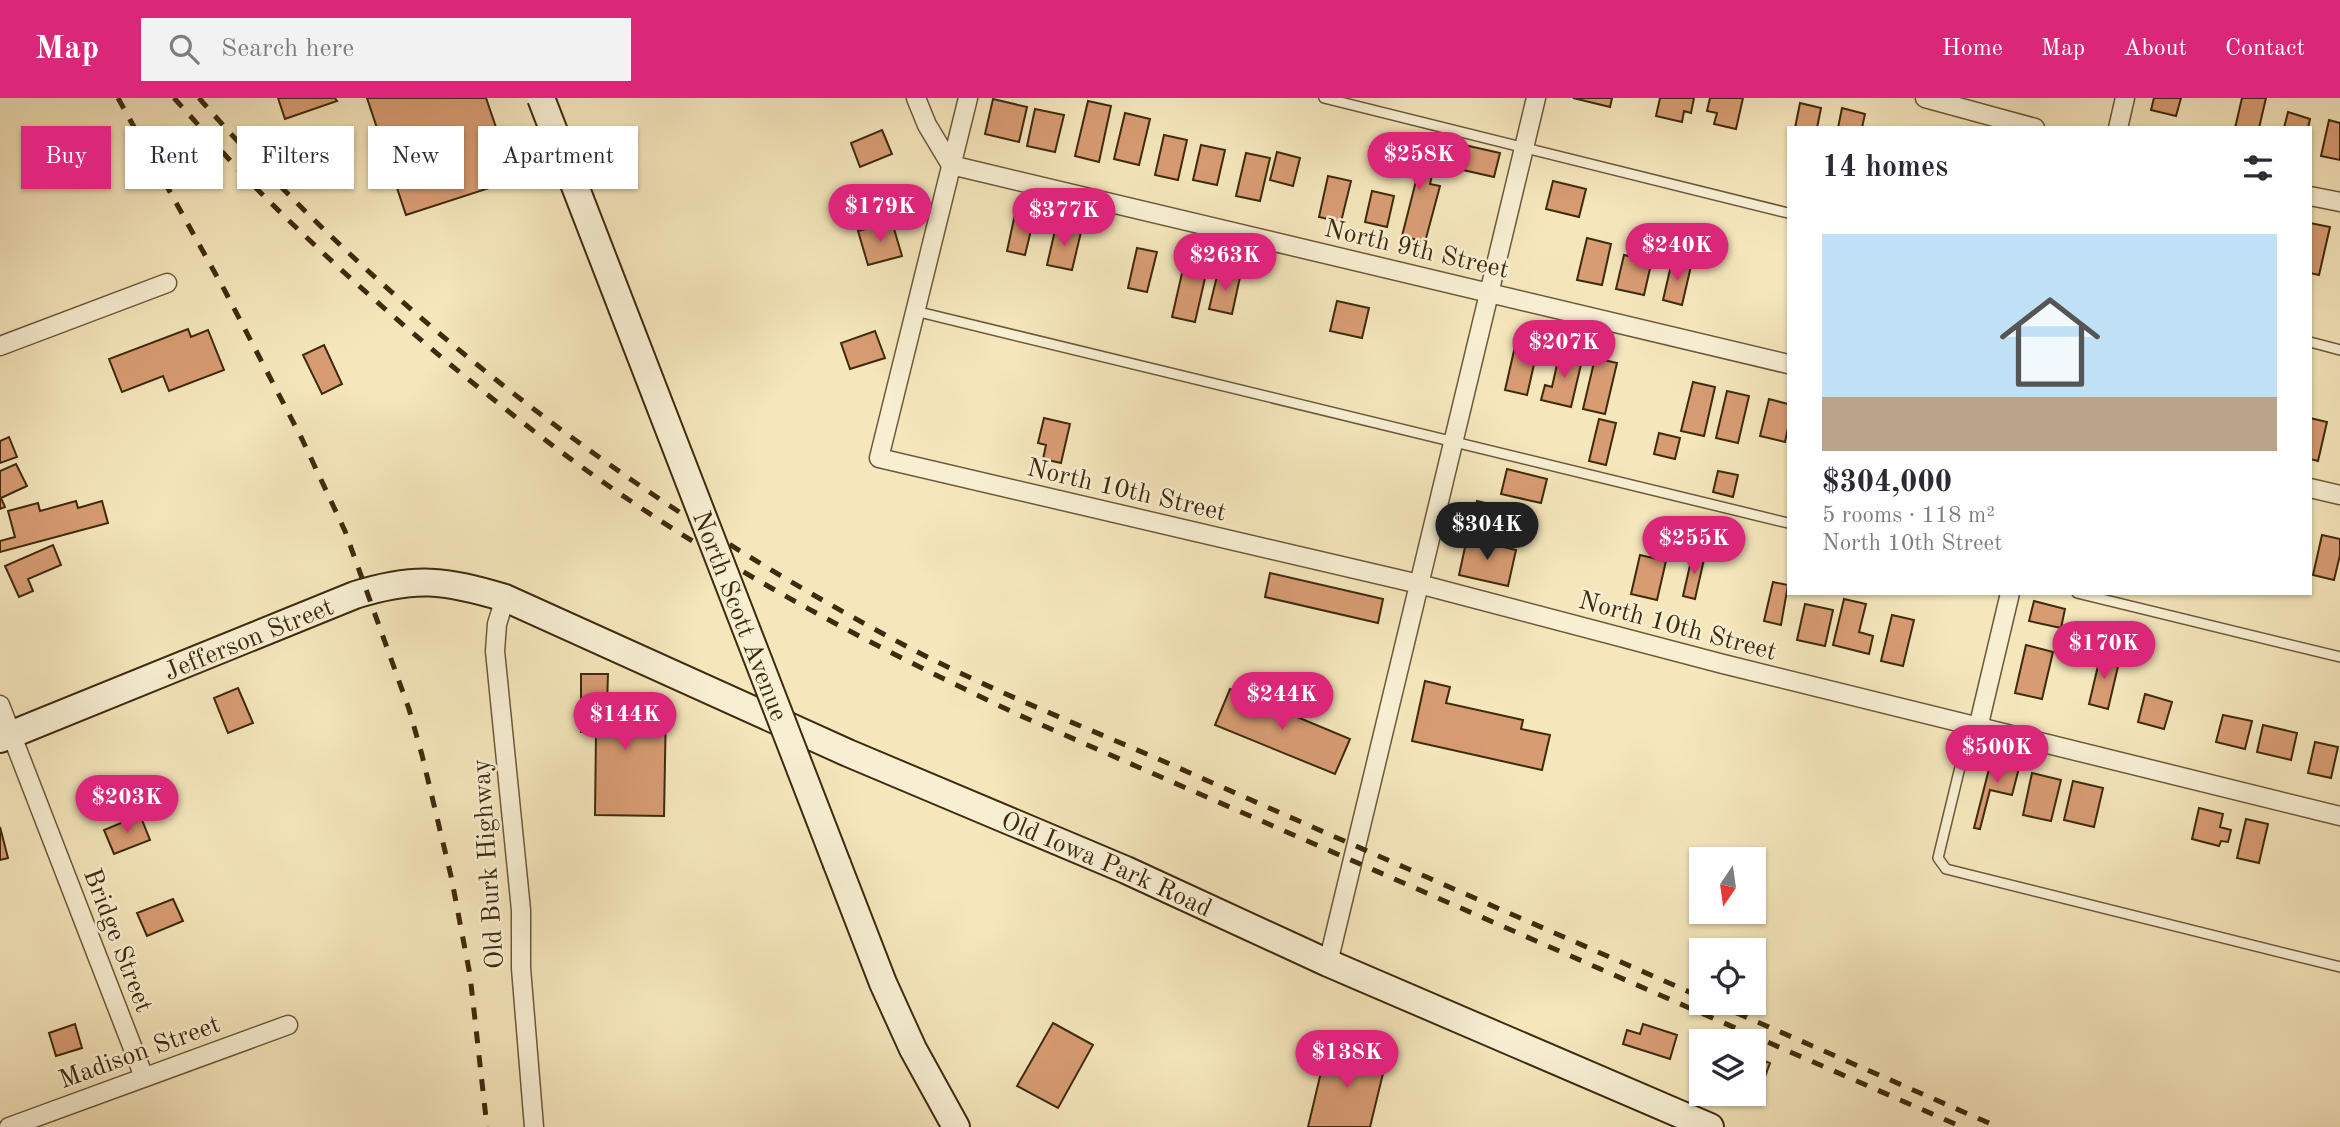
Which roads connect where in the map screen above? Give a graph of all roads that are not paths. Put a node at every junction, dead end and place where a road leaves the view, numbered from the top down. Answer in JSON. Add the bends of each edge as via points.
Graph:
{"nodes":[{"id":1,"x":541,"y":98,"type":"edge"},
{"id":2,"x":916,"y":98,"type":"edge"},
{"id":3,"x":968,"y":98,"type":"edge"},
{"id":4,"x":1324,"y":98,"type":"edge"},
{"id":5,"x":1536,"y":98,"type":"edge"},
{"id":6,"x":1925,"y":98,"type":"edge"},
{"id":7,"x":2124,"y":98,"type":"edge"},
{"id":8,"x":2028,"y":126,"type":"edge"},
{"id":9,"x":2118,"y":126,"type":"edge"},
{"id":10,"x":1524,"y":148,"type":"junction"},
{"id":11,"x":951,"y":165,"type":"junction"},
{"id":12,"x":2312,"y":197,"type":"edge"},
{"id":13,"x":2340,"y":202,"type":"edge"},
{"id":14,"x":1787,"y":213,"type":"edge"},
{"id":15,"x":167,"y":283,"type":"dead end"},
{"id":16,"x":1489,"y":292,"type":"junction"},
{"id":17,"x":915,"y":311,"type":"junction"},
{"id":18,"x":2312,"y":342,"type":"edge"},
{"id":19,"x":0,"y":346,"type":"edge"},
{"id":20,"x":2340,"y":349,"type":"edge"},
{"id":21,"x":1787,"y":364,"type":"edge"},
{"id":22,"x":1453,"y":442,"type":"junction"},
{"id":23,"x":2312,"y":488,"type":"edge"},
{"id":24,"x":2340,"y":495,"type":"edge"},
{"id":25,"x":1787,"y":523,"type":"edge"},
{"id":26,"x":1419,"y":584,"type":"junction"},
{"id":27,"x":2009,"y":595,"type":"edge"},
{"id":28,"x":2085,"y":595,"type":"edge"},
{"id":29,"x":505,"y":598,"type":"junction"},
{"id":30,"x":2340,"y":657,"type":"edge"},
{"id":31,"x":0,"y":705,"type":"edge"},
{"id":32,"x":1974,"y":727,"type":"junction"},
{"id":33,"x":6,"y":736,"type":"edge"},
{"id":34,"x":2340,"y":816,"type":"edge"},
{"id":35,"x":1328,"y":963,"type":"junction"},
{"id":36,"x":2340,"y":967,"type":"edge"},
{"id":37,"x":288,"y":1025,"type":"dead end"},
{"id":38,"x":144,"y":1077,"type":"junction"},
{"id":39,"x":9,"y":1127,"type":"edge"},
{"id":40,"x":534,"y":1127,"type":"edge"},
{"id":41,"x":956,"y":1127,"type":"edge"},
{"id":42,"x":1710,"y":1127,"type":"edge"}],
"edges":[{"from":1,"to":41,"type":"street","name":"North Scott Avenue","bridge":true,"via":[[883,983]]},
{"from":2,"to":11,"type":"street"},
{"from":3,"to":11,"type":"street"},
{"from":4,"to":10,"type":"lane"},
{"from":5,"to":10,"type":"street"},
{"from":6,"to":8,"type":"street"},
{"from":7,"to":9,"type":"street"},
{"from":10,"to":14,"type":"lane"},
{"from":10,"to":16,"type":"street"},
{"from":11,"to":16,"type":"street","name":"North 9th Street"},
{"from":11,"to":17,"type":"street"},
{"from":12,"to":13,"type":"street"},
{"from":15,"to":19,"type":"street"},
{"from":16,"to":21,"type":"street","name":"North 9th Street"},
{"from":16,"to":22,"type":"street"},
{"from":17,"to":22,"type":"lane"},
{"from":17,"to":26,"type":"street","name":"North 10th Street","via":[[879,458]]},
{"from":18,"to":20,"type":"lane"},
{"from":22,"to":25,"type":"lane"},
{"from":22,"to":26,"type":"street"},
{"from":23,"to":24,"type":"street"},
{"from":26,"to":32,"type":"street","name":"North 10th Street"},
{"from":26,"to":35,"type":"street"},
{"from":27,"to":32,"type":"street"},
{"from":28,"to":30,"type":"lane"},
{"from":29,"to":33,"type":"street","name":"Jefferson Street","via":[[438,582],[390,584]]},
{"from":29,"to":35,"type":"street","name":"Old Iowa Park Road"},
{"from":29,"to":40,"type":"street","name":"Old Burk Highway","via":[[495,651],[521,910]]},
{"from":31,"to":33,"type":"street","name":"Bridge Street"},
{"from":32,"to":34,"type":"street","name":"North 10th Street"},
{"from":32,"to":36,"type":"lane","via":[[1938,858],[1946,869]]},
{"from":33,"to":38,"type":"street","name":"Bridge Street"},
{"from":35,"to":42,"type":"street","name":"Old Iowa Park Road"},
{"from":37,"to":38,"type":"street","name":"Madison Street"},
{"from":38,"to":39,"type":"street","name":"Madison Street"}]}
